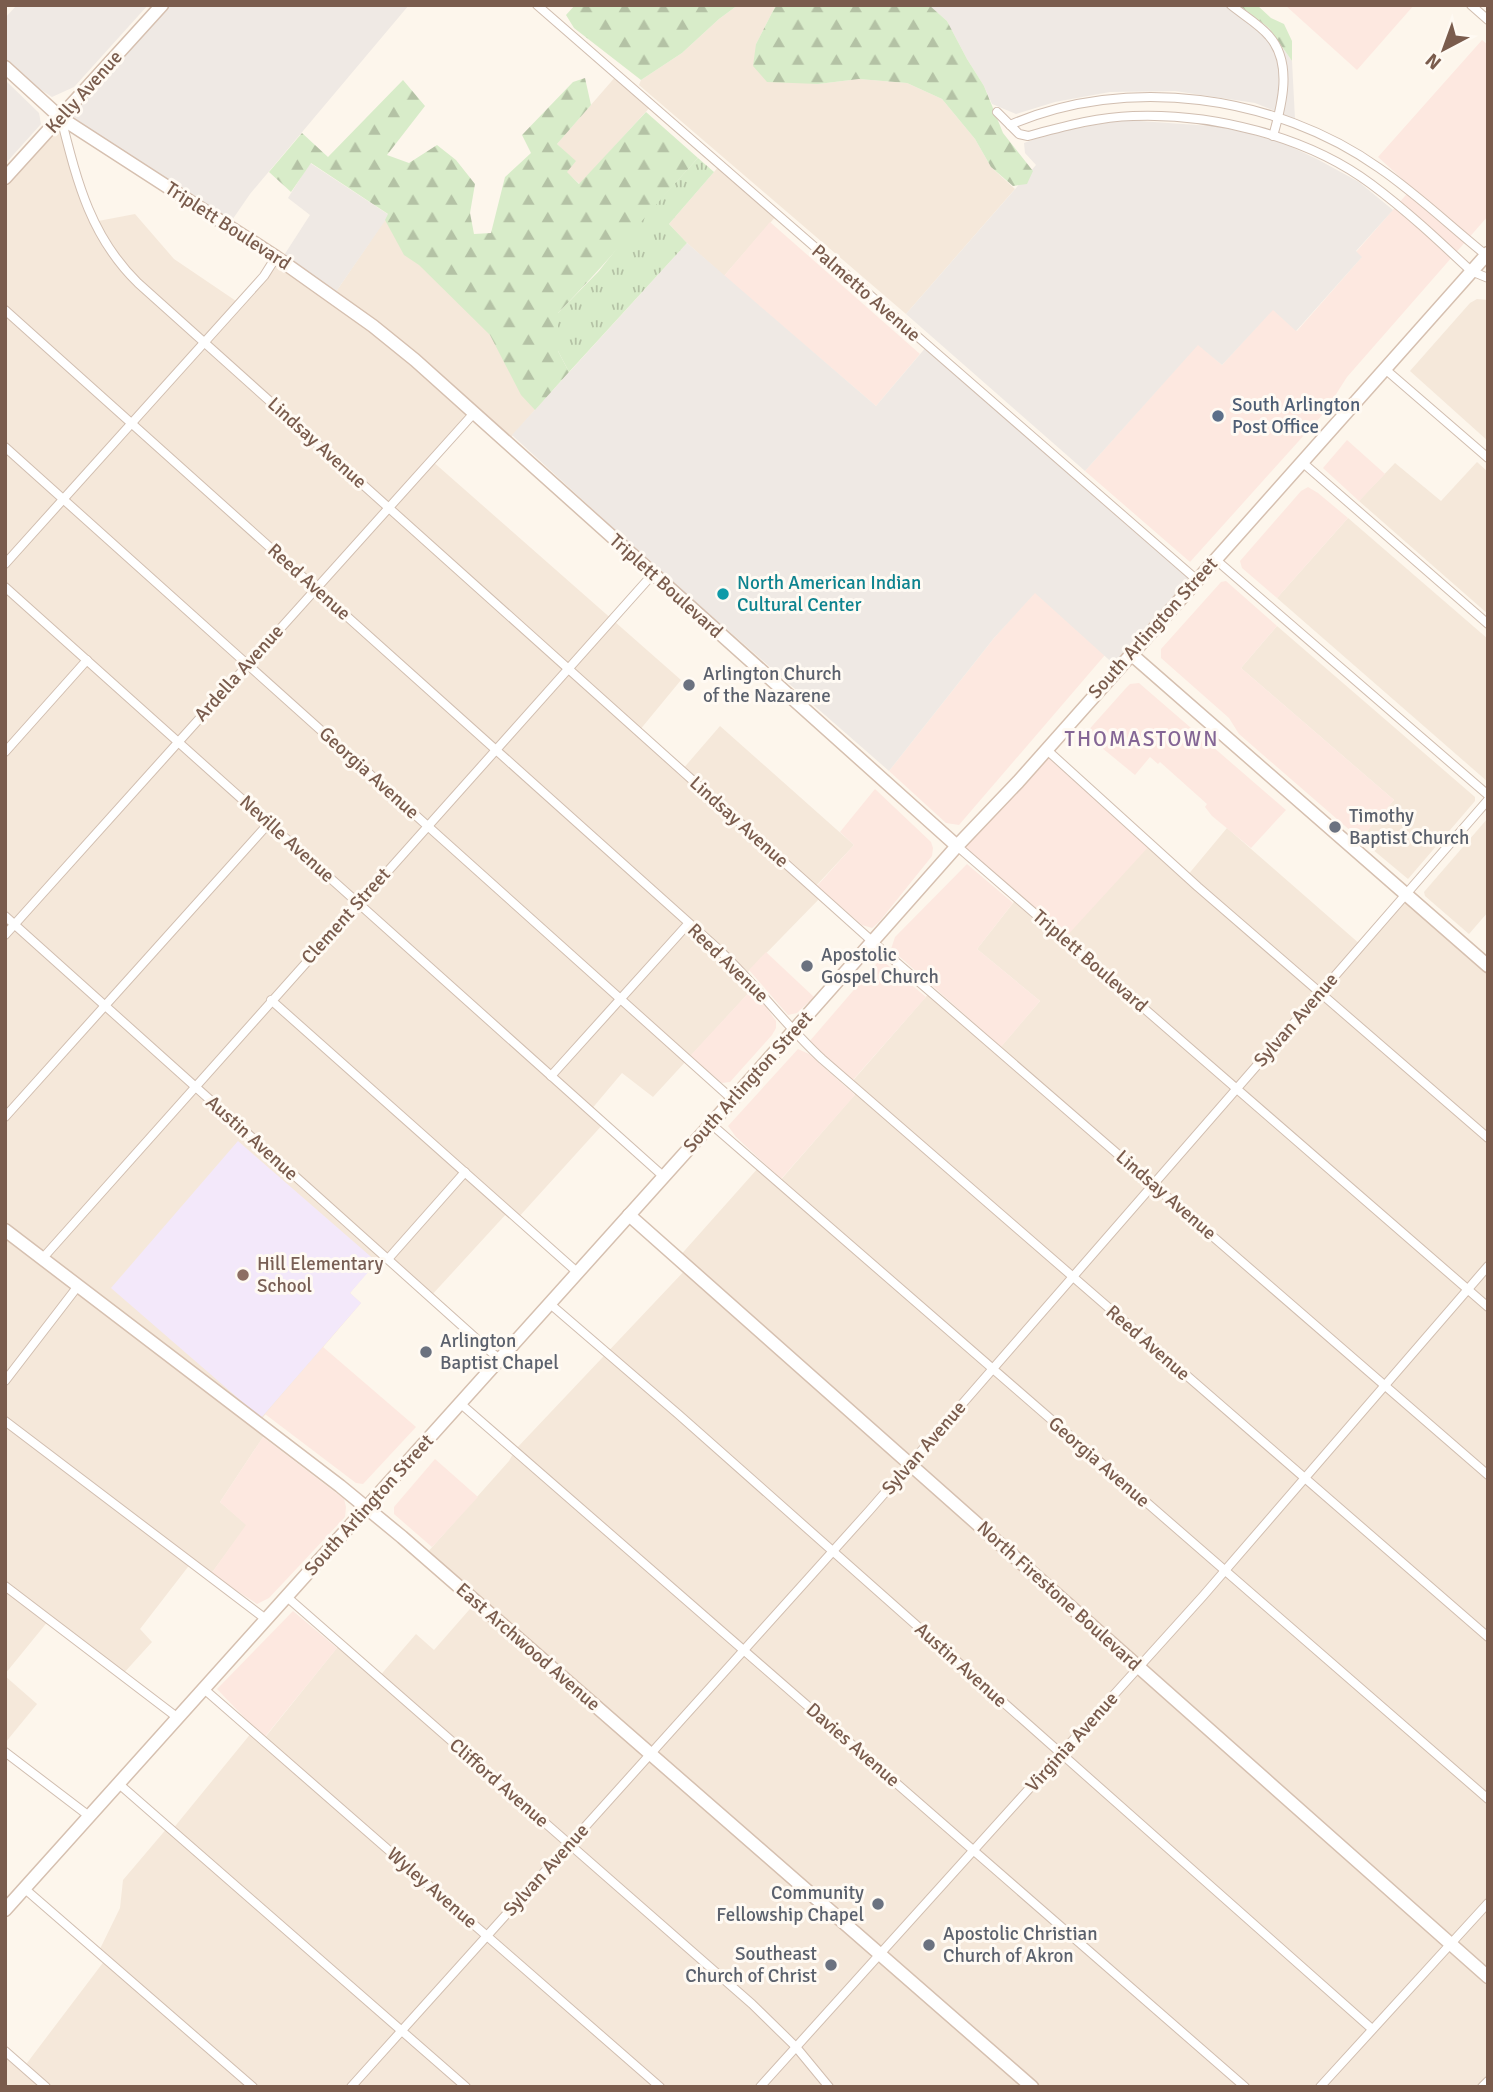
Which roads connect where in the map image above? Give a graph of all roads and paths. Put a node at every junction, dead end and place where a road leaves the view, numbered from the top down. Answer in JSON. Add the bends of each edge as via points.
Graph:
{"nodes":[{"id":1,"x":162,"y":5,"type":"edge"},
{"id":2,"x":537,"y":5,"type":"edge"},
{"id":3,"x":1231,"y":5,"type":"edge"},
{"id":4,"x":1471,"y":5,"type":"edge"},
{"id":5,"x":1488,"y":20,"type":"edge"},
{"id":6,"x":5,"y":67,"type":"edge"},
{"id":7,"x":997,"y":112,"type":"dead end"},
{"id":8,"x":61,"y":118,"type":"junction"},
{"id":9,"x":1278,"y":118,"type":"junction"},
{"id":10,"x":1010,"y":125,"type":"junction"},
{"id":11,"x":1272,"y":136,"type":"junction"},
{"id":12,"x":5,"y":178,"type":"edge"},
{"id":13,"x":1487,"y":254,"type":"edge"},
{"id":14,"x":276,"y":257,"type":"junction"},
{"id":15,"x":1471,"y":271,"type":"junction"},
{"id":16,"x":1488,"y":278,"type":"edge"},
{"id":17,"x":5,"y":310,"type":"edge"},
{"id":18,"x":204,"y":342,"type":"junction"},
{"id":19,"x":1385,"y":369,"type":"junction"},
{"id":20,"x":474,"y":413,"type":"junction"},
{"id":21,"x":131,"y":424,"type":"junction"},
{"id":22,"x":5,"y":447,"type":"edge"},
{"id":23,"x":1488,"y":458,"type":"edge"},
{"id":24,"x":1302,"y":462,"type":"junction"},
{"id":25,"x":63,"y":499,"type":"junction"},
{"id":26,"x":388,"y":507,"type":"junction"},
{"id":27,"x":1216,"y":559,"type":"junction"},
{"id":28,"x":5,"y":564,"type":"edge"},
{"id":29,"x":652,"y":575,"type":"junction"},
{"id":30,"x":1196,"y":580,"type":"junction"},
{"id":31,"x":5,"y":587,"type":"edge"},
{"id":32,"x":315,"y":588,"type":"junction"},
{"id":33,"x":1488,"y":624,"type":"edge"},
{"id":34,"x":1131,"y":654,"type":"junction"},
{"id":35,"x":87,"y":660,"type":"junction"},
{"id":36,"x":247,"y":664,"type":"junction"},
{"id":37,"x":569,"y":668,"type":"junction"},
{"id":38,"x":178,"y":742,"type":"junction"},
{"id":39,"x":496,"y":750,"type":"junction"},
{"id":40,"x":1046,"y":750,"type":"junction"},
{"id":41,"x":5,"y":752,"type":"edge"},
{"id":42,"x":1488,"y":795,"type":"edge"},
{"id":43,"x":1488,"y":800,"type":"edge"},
{"id":44,"x":269,"y":823,"type":"junction"},
{"id":45,"x":428,"y":825,"type":"junction"},
{"id":46,"x":957,"y":846,"type":"junction"},
{"id":47,"x":1405,"y":895,"type":"junction"},
{"id":48,"x":358,"y":903,"type":"junction"},
{"id":49,"x":5,"y":916,"type":"edge"},
{"id":50,"x":688,"y":923,"type":"junction"},
{"id":51,"x":15,"y":925,"type":"junction"},
{"id":52,"x":5,"y":935,"type":"edge"},
{"id":53,"x":873,"y":942,"type":"junction"},
{"id":54,"x":1488,"y":966,"type":"edge"},
{"id":55,"x":1320,"y":993,"type":"junction"},
{"id":56,"x":621,"y":999,"type":"junction"},
{"id":57,"x":271,"y":1000,"type":"junction"},
{"id":58,"x":104,"y":1006,"type":"junction"},
{"id":59,"x":792,"y":1031,"type":"junction"},
{"id":60,"x":551,"y":1076,"type":"junction"},
{"id":61,"x":194,"y":1086,"type":"junction"},
{"id":62,"x":1237,"y":1089,"type":"junction"},
{"id":63,"x":733,"y":1099,"type":"junction"},
{"id":64,"x":5,"y":1117,"type":"edge"},
{"id":65,"x":711,"y":1124,"type":"junction"},
{"id":66,"x":1488,"y":1138,"type":"edge"},
{"id":67,"x":465,"y":1172,"type":"junction"},
{"id":68,"x":663,"y":1176,"type":"junction"},
{"id":69,"x":1153,"y":1185,"type":"junction"},
{"id":70,"x":629,"y":1215,"type":"junction"},
{"id":71,"x":5,"y":1230,"type":"edge"},
{"id":72,"x":42,"y":1259,"type":"junction"},
{"id":73,"x":388,"y":1259,"type":"junction"},
{"id":74,"x":1488,"y":1266,"type":"edge"},
{"id":75,"x":578,"y":1272,"type":"junction"},
{"id":76,"x":1073,"y":1277,"type":"junction"},
{"id":77,"x":78,"y":1286,"type":"junction"},
{"id":78,"x":1467,"y":1290,"type":"junction"},
{"id":79,"x":550,"y":1303,"type":"junction"},
{"id":80,"x":1488,"y":1307,"type":"edge"},
{"id":81,"x":499,"y":1359,"type":"junction"},
{"id":82,"x":993,"y":1370,"type":"junction"},
{"id":83,"x":5,"y":1381,"type":"edge"},
{"id":84,"x":1384,"y":1385,"type":"junction"},
{"id":85,"x":461,"y":1404,"type":"junction"},
{"id":86,"x":5,"y":1421,"type":"edge"},
{"id":87,"x":909,"y":1464,"type":"junction"},
{"id":88,"x":1488,"y":1475,"type":"edge"},
{"id":89,"x":1304,"y":1478,"type":"junction"},
{"id":90,"x":366,"y":1507,"type":"junction"},
{"id":91,"x":832,"y":1551,"type":"junction"},
{"id":92,"x":1224,"y":1570,"type":"junction"},
{"id":93,"x":5,"y":1586,"type":"edge"},
{"id":94,"x":287,"y":1597,"type":"junction"},
{"id":95,"x":267,"y":1620,"type":"junction"},
{"id":96,"x":1488,"y":1637,"type":"edge"},
{"id":97,"x":743,"y":1649,"type":"junction"},
{"id":98,"x":1139,"y":1667,"type":"junction"},
{"id":99,"x":204,"y":1689,"type":"junction"},
{"id":100,"x":178,"y":1718,"type":"junction"},
{"id":101,"x":5,"y":1752,"type":"edge"},
{"id":102,"x":650,"y":1753,"type":"junction"},
{"id":103,"x":1060,"y":1754,"type":"junction"},
{"id":104,"x":119,"y":1784,"type":"junction"},
{"id":105,"x":1488,"y":1800,"type":"edge"},
{"id":106,"x":89,"y":1816,"type":"junction"},
{"id":107,"x":569,"y":1844,"type":"junction"},
{"id":108,"x":973,"y":1850,"type":"junction"},
{"id":109,"x":25,"y":1889,"type":"junction"},
{"id":110,"x":1488,"y":1903,"type":"edge"},
{"id":111,"x":5,"y":1910,"type":"edge"},
{"id":112,"x":486,"y":1935,"type":"junction"},
{"id":113,"x":1451,"y":1944,"type":"junction"},
{"id":114,"x":879,"y":1955,"type":"junction"},
{"id":115,"x":1488,"y":1977,"type":"edge"},
{"id":116,"x":1372,"y":2029,"type":"junction"},
{"id":117,"x":401,"y":2030,"type":"junction"},
{"id":118,"x":796,"y":2047,"type":"junction"},
{"id":119,"x":5,"y":2051,"type":"edge"},
{"id":120,"x":1488,"y":2081,"type":"edge"},
{"id":121,"x":46,"y":2087,"type":"edge"},
{"id":122,"x":253,"y":2087,"type":"edge"},
{"id":123,"x":351,"y":2087,"type":"edge"},
{"id":124,"x":466,"y":2087,"type":"edge"},
{"id":125,"x":660,"y":2087,"type":"edge"},
{"id":126,"x":760,"y":2087,"type":"edge"},
{"id":127,"x":829,"y":2087,"type":"edge"},
{"id":128,"x":1032,"y":2087,"type":"edge"},
{"id":129,"x":1245,"y":2087,"type":"edge"},
{"id":130,"x":1320,"y":2087,"type":"edge"},
{"id":131,"x":1482,"y":2087,"type":"edge"}],
"edges":[{"from":1,"to":8,"type":"main road","name":"Kelly Avenue"},
{"from":2,"to":30,"type":"street","name":"Palmetto Avenue"},
{"from":3,"to":9,"type":"street","via":[[1270,37],[1281,60],[1284,78]]},
{"from":4,"to":5,"type":"street"},
{"from":6,"to":8,"type":"main road","name":"Triplett Boulevard"},
{"from":7,"to":10,"type":"street"},
{"from":8,"to":12,"type":"main road","name":"Kelly Avenue"},
{"from":8,"to":14,"type":"main road","name":"Triplett Boulevard"},
{"from":8,"to":18,"type":"street","name":"Lindsay Avenue","via":[[86,205],[108,248],[122,267]]},
{"from":9,"to":10,"type":"street","via":[[1206,101],[1133,97],[1083,102]]},
{"from":9,"to":11,"type":"street"},
{"from":9,"to":13,"type":"street","via":[[1318,132],[1378,166]]},
{"from":10,"to":11,"type":"street","via":[[1028,135],[1111,118],[1182,118]]},
{"from":11,"to":15,"type":"street","via":[[1307,148],[1369,182]]},
{"from":13,"to":15,"type":"main road","name":"South Arlington Street"},
{"from":14,"to":18,"type":"street"},
{"from":14,"to":20,"type":"main road","name":"Triplett Boulevard","via":[[373,326]]},
{"from":15,"to":16,"type":"street"},
{"from":15,"to":19,"type":"main road","name":"South Arlington Street"},
{"from":17,"to":21,"type":"street","name":"Reed Avenue"},
{"from":18,"to":21,"type":"street"},
{"from":18,"to":26,"type":"street","name":"Lindsay Avenue"},
{"from":19,"to":23,"type":"street"},
{"from":19,"to":24,"type":"main road","name":"South Arlington Street"},
{"from":20,"to":26,"type":"street","name":"Ardella Avenue"},
{"from":20,"to":29,"type":"main road","name":"Triplett Boulevard"},
{"from":21,"to":25,"type":"street"},
{"from":21,"to":32,"type":"street","name":"Reed Avenue"},
{"from":22,"to":25,"type":"street","name":"Georgia Avenue"},
{"from":24,"to":27,"type":"main road","name":"South Arlington Street"},
{"from":24,"to":33,"type":"street"},
{"from":25,"to":28,"type":"street"},
{"from":25,"to":36,"type":"street","name":"Georgia Avenue"},
{"from":26,"to":32,"type":"street","name":"Ardella Avenue"},
{"from":26,"to":37,"type":"street","name":"Lindsay Avenue"},
{"from":27,"to":30,"type":"main road","name":"South Arlington Street"},
{"from":27,"to":42,"type":"street"},
{"from":29,"to":37,"type":"street","name":"Clement Street"},
{"from":29,"to":46,"type":"main road","name":"Triplett Boulevard"},
{"from":30,"to":34,"type":"main road","name":"South Arlington Street"},
{"from":31,"to":35,"type":"street","name":"Neville Avenue"},
{"from":32,"to":36,"type":"street","name":"Ardella Avenue"},
{"from":32,"to":39,"type":"street","name":"Reed Avenue"},
{"from":34,"to":40,"type":"main road","name":"South Arlington Street"},
{"from":34,"to":47,"type":"main road"},
{"from":35,"to":38,"type":"street","name":"Neville Avenue"},
{"from":35,"to":41,"type":"street"},
{"from":36,"to":38,"type":"street","name":"Ardella Avenue"},
{"from":36,"to":45,"type":"street","name":"Georgia Avenue"},
{"from":37,"to":39,"type":"street","name":"Clement Street"},
{"from":37,"to":53,"type":"street","name":"Lindsay Avenue"},
{"from":38,"to":44,"type":"street","name":"Neville Avenue"},
{"from":38,"to":51,"type":"street","name":"Ardella Avenue"},
{"from":39,"to":45,"type":"street","name":"Clement Street"},
{"from":39,"to":50,"type":"street","name":"Reed Avenue"},
{"from":40,"to":46,"type":"main road","name":"South Arlington Street"},
{"from":40,"to":55,"type":"street"},
{"from":43,"to":47,"type":"street","name":"Sylvan Avenue"},
{"from":44,"to":48,"type":"street","name":"Neville Avenue"},
{"from":44,"to":58,"type":"street"},
{"from":45,"to":48,"type":"street","name":"Clement Street"},
{"from":45,"to":56,"type":"street","name":"Georgia Avenue"},
{"from":46,"to":53,"type":"main road","name":"South Arlington Street"},
{"from":46,"to":62,"type":"street","name":"Triplett Boulevard"},
{"from":47,"to":54,"type":"main road"},
{"from":47,"to":55,"type":"street","name":"Sylvan Avenue"},
{"from":48,"to":57,"type":"street","name":"Clement Street"},
{"from":48,"to":60,"type":"street","name":"Neville Avenue"},
{"from":49,"to":51,"type":"street","name":"Austin Avenue"},
{"from":50,"to":56,"type":"street"},
{"from":50,"to":59,"type":"street","name":"Reed Avenue","via":[[745,974]]},
{"from":51,"to":52,"type":"street","name":"Ardella Avenue"},
{"from":51,"to":58,"type":"street","name":"Austin Avenue"},
{"from":53,"to":59,"type":"main road","name":"South Arlington Street"},
{"from":53,"to":69,"type":"street","name":"Lindsay Avenue"},
{"from":55,"to":62,"type":"street","name":"Sylvan Avenue"},
{"from":55,"to":66,"type":"street"},
{"from":56,"to":60,"type":"street"},
{"from":56,"to":63,"type":"street","name":"Georgia Avenue"},
{"from":57,"to":61,"type":"street","name":"Clement Street"},
{"from":57,"to":67,"type":"street"},
{"from":58,"to":61,"type":"street","name":"Austin Avenue"},
{"from":58,"to":64,"type":"street"},
{"from":59,"to":63,"type":"main road","name":"South Arlington Street"},
{"from":59,"to":76,"type":"street","name":"Reed Avenue"},
{"from":60,"to":68,"type":"street","name":"Neville Avenue"},
{"from":61,"to":72,"type":"street","name":"Clement Street"},
{"from":61,"to":73,"type":"street","name":"Austin Avenue"},
{"from":62,"to":69,"type":"street","name":"Sylvan Avenue"},
{"from":62,"to":78,"type":"street","name":"Triplett Boulevard"},
{"from":63,"to":65,"type":"main road","name":"South Arlington Street"},
{"from":65,"to":68,"type":"main road","name":"South Arlington Street"},
{"from":65,"to":82,"type":"street","name":"Georgia Avenue"},
{"from":67,"to":73,"type":"street"},
{"from":67,"to":75,"type":"street"},
{"from":68,"to":70,"type":"main road","name":"South Arlington Street"},
{"from":69,"to":76,"type":"street","name":"Sylvan Avenue"},
{"from":69,"to":84,"type":"street","name":"Lindsay Avenue"},
{"from":70,"to":75,"type":"main road","name":"South Arlington Street"},
{"from":70,"to":87,"type":"main road","name":"North Firestone Boulevard"},
{"from":71,"to":72,"type":"main road","name":"East Archwood Avenue"},
{"from":72,"to":77,"type":"main road","name":"East Archwood Avenue"},
{"from":73,"to":81,"type":"street","name":"Austin Avenue"},
{"from":74,"to":78,"type":"street","name":"Virginia Avenue"},
{"from":75,"to":79,"type":"main road","name":"South Arlington Street"},
{"from":76,"to":82,"type":"street","name":"Sylvan Avenue"},
{"from":76,"to":89,"type":"street","name":"Reed Avenue"},
{"from":77,"to":83,"type":"street"},
{"from":77,"to":90,"type":"main road","name":"East Archwood Avenue"},
{"from":78,"to":80,"type":"street","name":"Triplett Boulevard"},
{"from":78,"to":84,"type":"street","name":"Virginia Avenue"},
{"from":79,"to":81,"type":"main road","name":"South Arlington Street"},
{"from":79,"to":91,"type":"street","name":"Austin Avenue"},
{"from":81,"to":85,"type":"main road","name":"South Arlington Street"},
{"from":82,"to":87,"type":"street","name":"Sylvan Avenue"},
{"from":82,"to":92,"type":"street","name":"Georgia Avenue"},
{"from":84,"to":88,"type":"street","name":"Lindsay Avenue"},
{"from":84,"to":89,"type":"street","name":"Virginia Avenue"},
{"from":85,"to":90,"type":"main road","name":"South Arlington Street"},
{"from":85,"to":97,"type":"street","name":"Davies Avenue"},
{"from":86,"to":95,"type":"street"},
{"from":87,"to":91,"type":"street","name":"Sylvan Avenue"},
{"from":87,"to":98,"type":"main road","name":"North Firestone Boulevard"},
{"from":89,"to":92,"type":"street","name":"Virginia Avenue"},
{"from":89,"to":96,"type":"street","name":"Reed Avenue"},
{"from":90,"to":94,"type":"main road","name":"South Arlington Street"},
{"from":90,"to":102,"type":"main road","name":"East Archwood Avenue"},
{"from":91,"to":97,"type":"street","name":"Sylvan Avenue"},
{"from":91,"to":103,"type":"street","name":"Austin Avenue"},
{"from":92,"to":98,"type":"street","name":"Virginia Avenue"},
{"from":92,"to":105,"type":"street","name":"Georgia Avenue"},
{"from":93,"to":100,"type":"street"},
{"from":94,"to":95,"type":"main road","name":"South Arlington Street"},
{"from":94,"to":107,"type":"street","name":"Clifford Avenue"},
{"from":95,"to":99,"type":"main road","name":"South Arlington Street"},
{"from":97,"to":102,"type":"street","name":"Sylvan Avenue"},
{"from":97,"to":108,"type":"street","name":"Davies Avenue"},
{"from":98,"to":103,"type":"street","name":"Virginia Avenue"},
{"from":98,"to":113,"type":"main road","name":"North Firestone Boulevard"},
{"from":99,"to":100,"type":"main road","name":"South Arlington Street"},
{"from":99,"to":112,"type":"street","name":"Wyley Avenue"},
{"from":100,"to":104,"type":"main road","name":"South Arlington Street"},
{"from":101,"to":106,"type":"street"},
{"from":102,"to":107,"type":"street","name":"Sylvan Avenue"},
{"from":102,"to":114,"type":"main road","name":"East Archwood Avenue"},
{"from":103,"to":108,"type":"street","name":"Virginia Avenue"},
{"from":103,"to":116,"type":"street","name":"Austin Avenue"},
{"from":104,"to":106,"type":"main road","name":"South Arlington Street"},
{"from":104,"to":117,"type":"street"},
{"from":106,"to":109,"type":"main road","name":"South Arlington Street"},
{"from":107,"to":112,"type":"street","name":"Sylvan Avenue"},
{"from":107,"to":118,"type":"street","name":"Clifford Avenue"},
{"from":108,"to":114,"type":"street","name":"Virginia Avenue"},
{"from":108,"to":129,"type":"street","name":"Davies Avenue"},
{"from":109,"to":111,"type":"main road","name":"South Arlington Street"},
{"from":109,"to":122,"type":"street"},
{"from":110,"to":113,"type":"street"},
{"from":112,"to":117,"type":"street","name":"Sylvan Avenue"},
{"from":112,"to":125,"type":"street","name":"Wyley Avenue"},
{"from":113,"to":115,"type":"main road","name":"North Firestone Boulevard"},
{"from":113,"to":116,"type":"street"},
{"from":114,"to":118,"type":"street","name":"Virginia Avenue"},
{"from":114,"to":128,"type":"main road","name":"East Archwood Avenue"},
{"from":116,"to":130,"type":"street"},
{"from":117,"to":123,"type":"street","name":"Sylvan Avenue"},
{"from":117,"to":124,"type":"street"},
{"from":118,"to":126,"type":"street","name":"Virginia Avenue"},
{"from":118,"to":127,"type":"street","name":"Clifford Avenue"},
{"from":119,"to":121,"type":"street"},
{"from":120,"to":131,"type":"street"}]}
